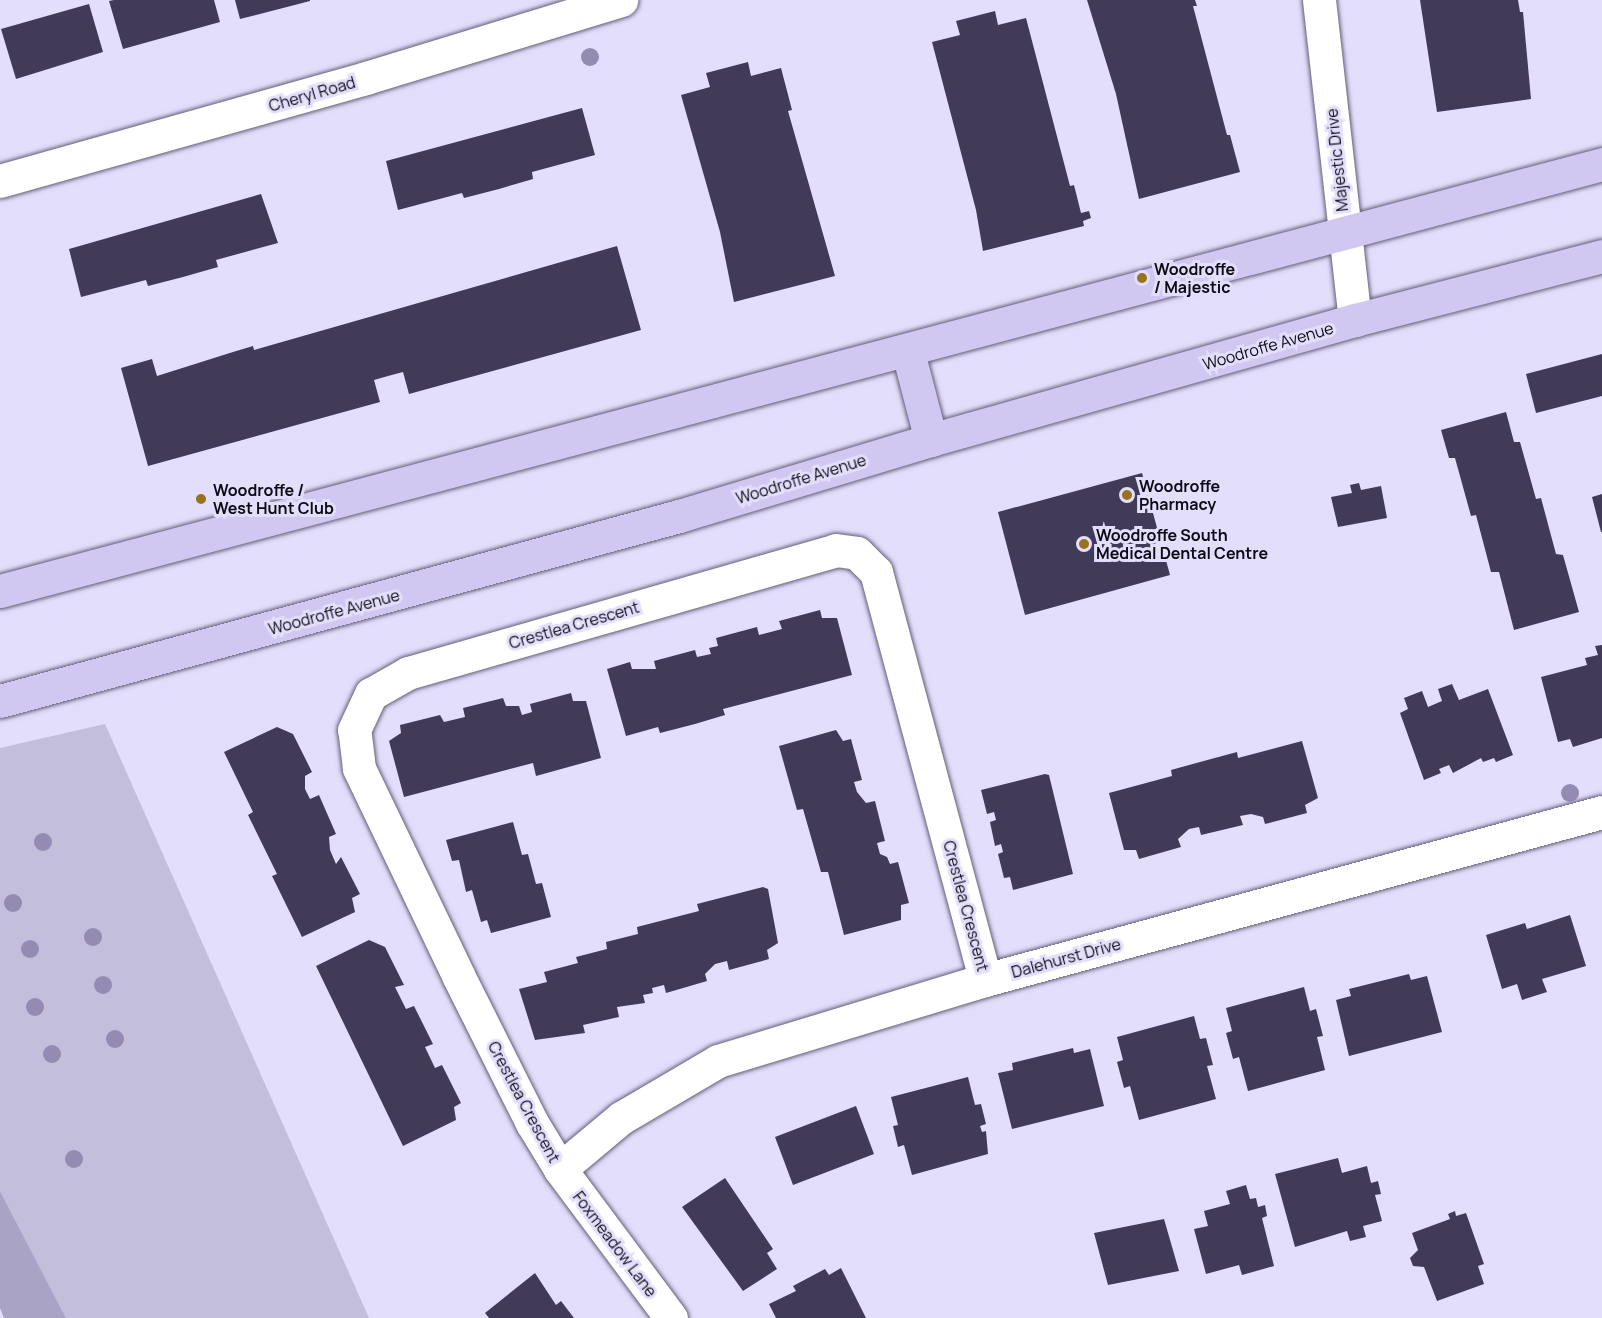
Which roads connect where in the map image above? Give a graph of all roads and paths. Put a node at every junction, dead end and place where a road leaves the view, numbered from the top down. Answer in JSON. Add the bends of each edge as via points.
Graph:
{"nodes":[{"id":1,"x":621,"y":0,"type":"edge"},
{"id":2,"x":1318,"y":0,"type":"edge"},
{"id":3,"x":1602,"y":164,"type":"edge"},
{"id":4,"x":0,"y":181,"type":"edge"},
{"id":5,"x":1345,"y":235,"type":"junction"},
{"id":6,"x":1602,"y":256,"type":"edge"},
{"id":7,"x":1354,"y":320,"type":"junction"},
{"id":8,"x":909,"y":352,"type":"junction"},
{"id":9,"x":931,"y":440,"type":"junction"},
{"id":10,"x":0,"y":591,"type":"edge"},
{"id":11,"x":0,"y":701,"type":"edge"},
{"id":12,"x":1602,"y":812,"type":"edge"},
{"id":13,"x":986,"y":980,"type":"junction"},
{"id":14,"x":560,"y":1169,"type":"junction"},
{"id":15,"x":671,"y":1318,"type":"edge"}],
"edges":[{"from":1,"to":4,"type":"street","name":"Cheryl Road","via":[[366,78]]},
{"from":2,"to":5,"type":"street","name":"Majestic Drive"},
{"from":3,"to":5,"type":"main road"},
{"from":5,"to":7,"type":"street","name":"Majestic Drive"},
{"from":5,"to":8,"type":"main road","via":[[1152,283]]},
{"from":6,"to":7,"type":"main road","name":"Woodroffe Avenue"},
{"from":7,"to":9,"type":"main road","name":"Woodroffe Avenue"},
{"from":8,"to":9,"type":"main road"},
{"from":8,"to":10,"type":"main road"},
{"from":9,"to":11,"type":"main road","name":"Woodroffe Avenue","via":[[656,522]]},
{"from":12,"to":13,"type":"street","name":"Dalehurst Drive"},
{"from":13,"to":14,"type":"street","name":"Dalehurst Drive","via":[[707,1065],[621,1118]]},
{"from":13,"to":14,"type":"street","name":"Crestlea Crescent","via":[[876,572],[857,553],[836,550],[408,673],[371,694],[354,730],[359,768],[480,1019]]},
{"from":14,"to":15,"type":"street","name":"Foxmeadow Lane"}]}
